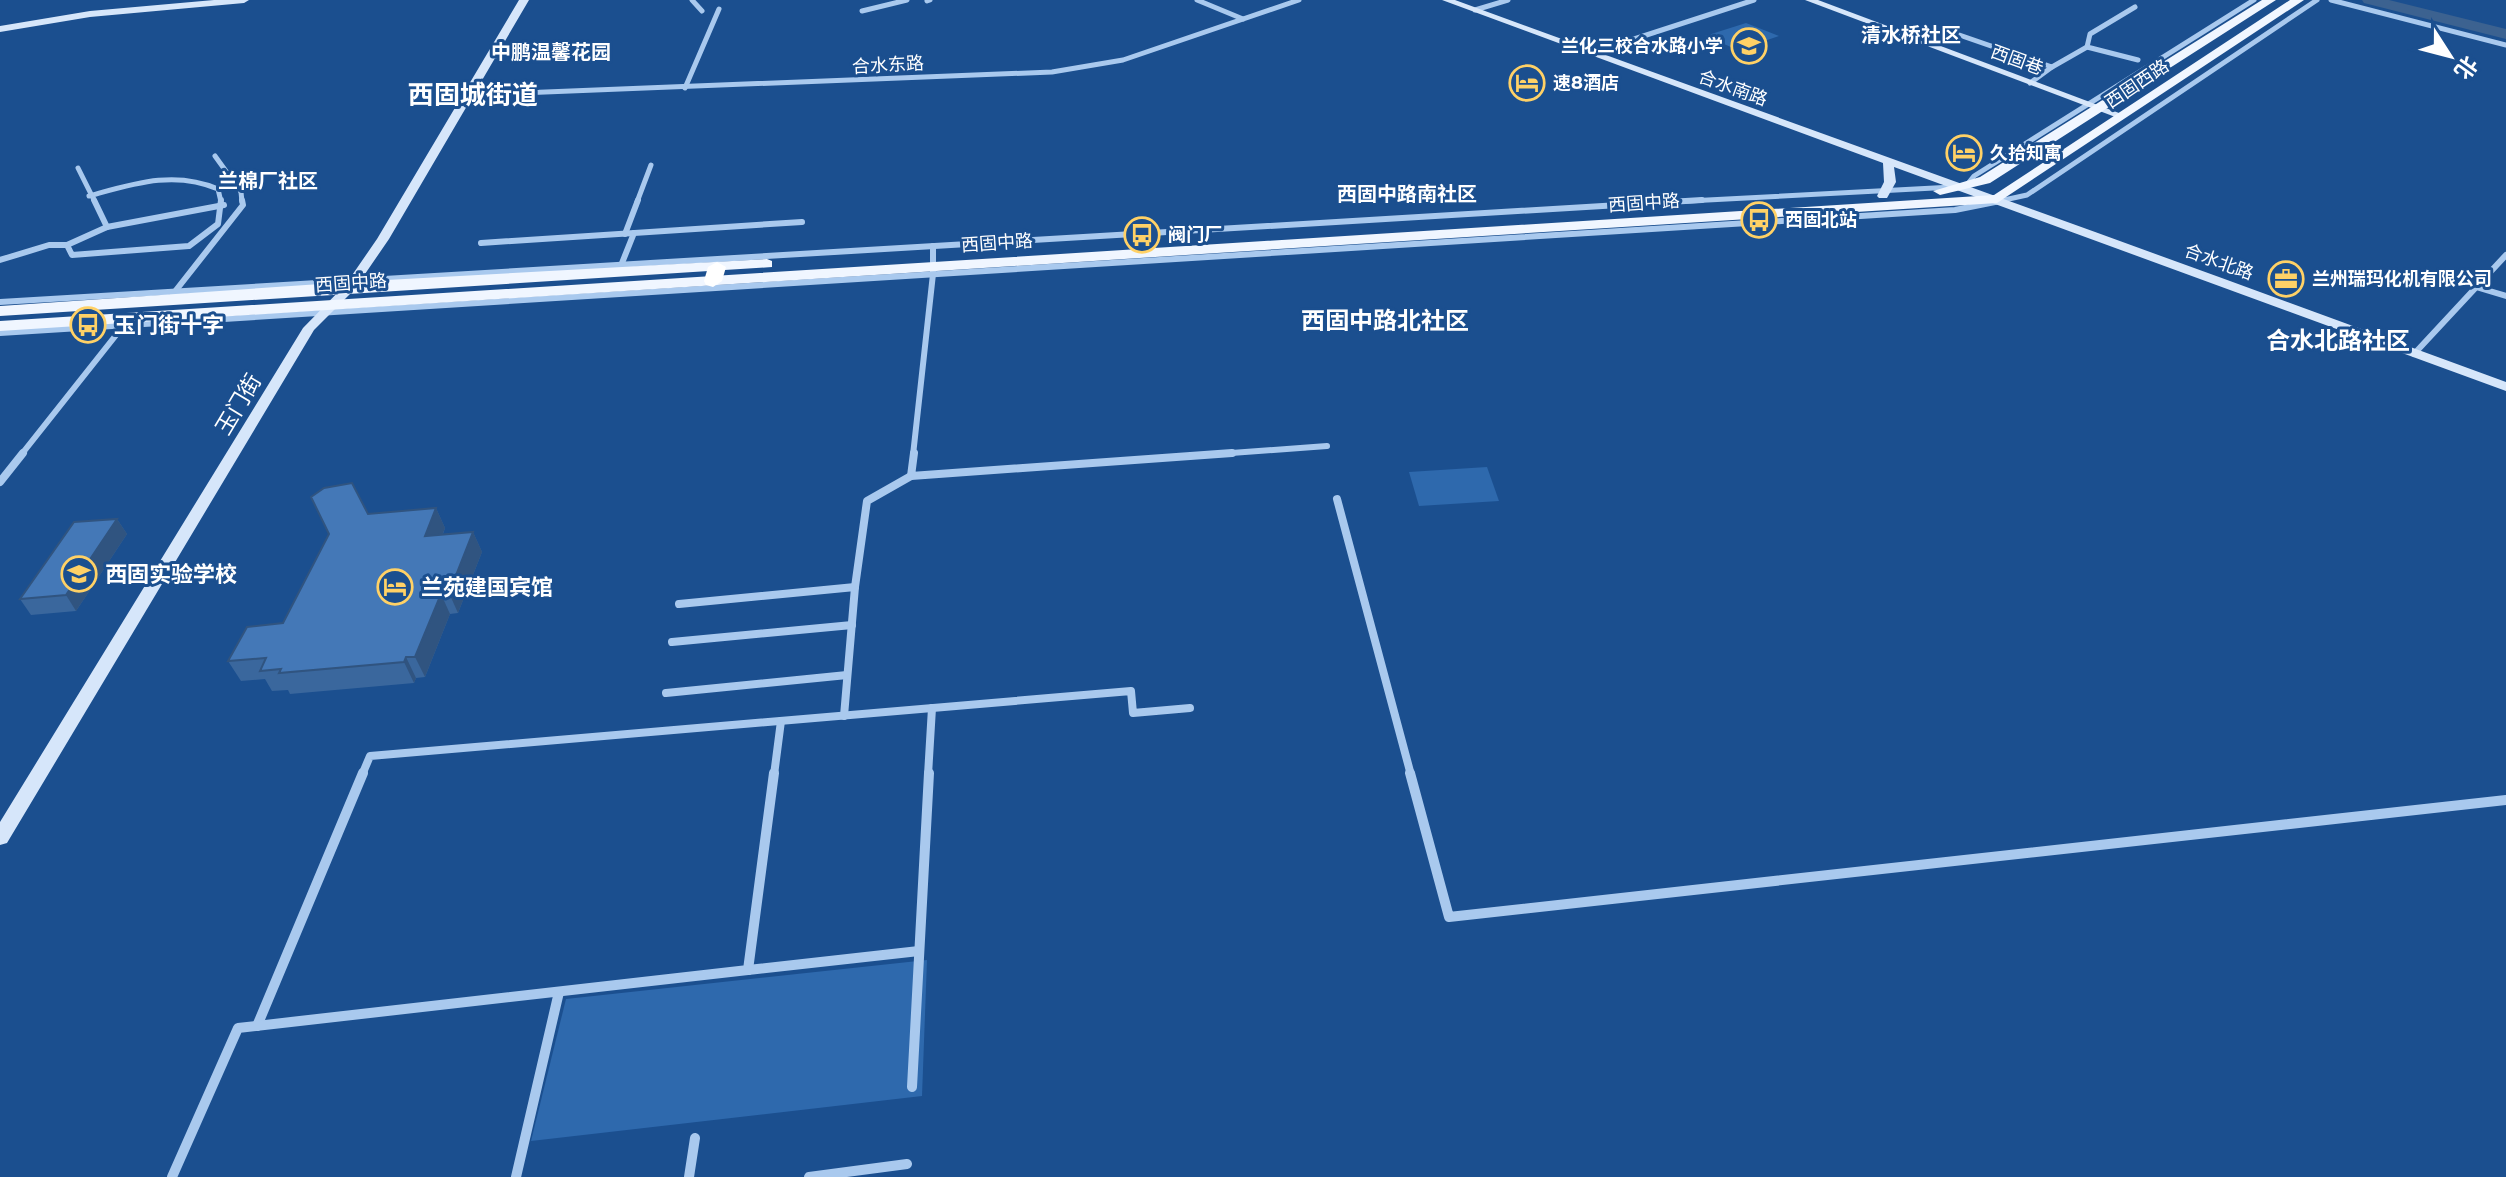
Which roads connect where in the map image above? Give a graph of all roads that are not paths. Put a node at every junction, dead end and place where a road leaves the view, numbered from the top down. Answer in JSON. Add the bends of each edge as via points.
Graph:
{"nodes":[{"id":1,"x":244,"y":0,"type":"edge"},
{"id":2,"x":524,"y":0,"type":"edge"},
{"id":3,"x":692,"y":0,"type":"edge"},
{"id":4,"x":907,"y":0,"type":"edge"},
{"id":5,"x":1197,"y":0,"type":"edge"},
{"id":6,"x":1299,"y":0,"type":"edge"},
{"id":7,"x":1447,"y":0,"type":"edge"},
{"id":8,"x":1508,"y":0,"type":"edge"},
{"id":9,"x":1754,"y":0,"type":"edge"},
{"id":10,"x":1810,"y":0,"type":"edge"},
{"id":11,"x":2254,"y":0,"type":"edge"},
{"id":12,"x":2270,"y":0,"type":"edge"},
{"id":13,"x":2298,"y":0,"type":"edge"},
{"id":14,"x":2317,"y":0,"type":"edge"},
{"id":15,"x":2331,"y":0,"type":"edge"},
{"id":16,"x":2135,"y":7,"type":"dead end"},
{"id":17,"x":719,"y":9,"type":"dead end"},
{"id":18,"x":1475,"y":10,"type":"junction"},
{"id":19,"x":702,"y":11,"type":"dead end"},
{"id":20,"x":862,"y":11,"type":"dead end"},
{"id":21,"x":1244,"y":19,"type":"junction"},
{"id":22,"x":0,"y":29,"type":"edge"},
{"id":23,"x":1942,"y":29,"type":"dead end"},
{"id":24,"x":2506,"y":45,"type":"edge"},
{"id":25,"x":2087,"y":47,"type":"junction"},
{"id":26,"x":570,"y":52,"type":"dead end"},
{"id":27,"x":544,"y":53,"type":"tunnel mouth"},
{"id":28,"x":1591,"y":53,"type":"junction"},
{"id":29,"x":514,"y":55,"type":"tunnel mouth"},
{"id":30,"x":491,"y":56,"type":"junction"},
{"id":31,"x":2138,"y":60,"type":"dead end"},
{"id":32,"x":2052,"y":67,"type":"junction"},
{"id":33,"x":2030,"y":83,"type":"junction"},
{"id":34,"x":685,"y":88,"type":"junction"},
{"id":35,"x":468,"y":95,"type":"junction"},
{"id":36,"x":2095,"y":106,"type":"junction"},
{"id":37,"x":2122,"y":116,"type":"junction"},
{"id":38,"x":215,"y":156,"type":"dead end"},
{"id":39,"x":1888,"y":161,"type":"junction"},
{"id":40,"x":651,"y":165,"type":"dead end"},
{"id":41,"x":78,"y":168,"type":"dead end"},
{"id":42,"x":1964,"y":187,"type":"junction"},
{"id":43,"x":1886,"y":192,"type":"junction"},
{"id":44,"x":89,"y":196,"type":"junction"},
{"id":45,"x":1997,"y":199,"type":"junction"},
{"id":46,"x":224,"y":205,"type":"junction"},
{"id":47,"x":802,"y":222,"type":"dead end"},
{"id":48,"x":1550,"y":223,"type":"junction"},
{"id":49,"x":107,"y":227,"type":"junction"},
{"id":50,"x":634,"y":233,"type":"junction"},
{"id":51,"x":625,"y":234,"type":"junction"},
{"id":52,"x":481,"y":243,"type":"dead end"},
{"id":53,"x":67,"y":245,"type":"junction"},
{"id":54,"x":2506,"y":255,"type":"edge"},
{"id":55,"x":0,"y":260,"type":"edge"},
{"id":56,"x":933,"y":260,"type":"junction"},
{"id":57,"x":620,"y":269,"type":"junction"},
{"id":58,"x":715,"y":274,"type":"junction"},
{"id":59,"x":352,"y":283,"type":"junction"},
{"id":60,"x":2476,"y":287,"type":"junction"},
{"id":61,"x":171,"y":295,"type":"junction"},
{"id":62,"x":2506,"y":296,"type":"edge"},
{"id":63,"x":0,"y":302,"type":"edge"},
{"id":64,"x":326,"y":309,"type":"junction"},
{"id":65,"x":0,"y":311,"type":"edge"},
{"id":66,"x":126,"y":322,"type":"junction"},
{"id":67,"x":0,"y":326,"type":"edge"},
{"id":68,"x":0,"y":333,"type":"edge"},
{"id":69,"x":2414,"y":354,"type":"junction"},
{"id":70,"x":2506,"y":387,"type":"edge"},
{"id":71,"x":1327,"y":446,"type":"dead end"},
{"id":72,"x":911,"y":476,"type":"junction"},
{"id":73,"x":0,"y":482,"type":"edge"},
{"id":74,"x":1337,"y":499,"type":"dead end"},
{"id":75,"x":855,"y":587,"type":"junction"},
{"id":76,"x":679,"y":604,"type":"dead end"},
{"id":77,"x":852,"y":625,"type":"junction"},
{"id":78,"x":672,"y":642,"type":"dead end"},
{"id":79,"x":847,"y":675,"type":"junction"},
{"id":80,"x":666,"y":693,"type":"dead end"},
{"id":81,"x":932,"y":708,"type":"junction"},
{"id":82,"x":1190,"y":708,"type":"dead end"},
{"id":83,"x":844,"y":716,"type":"junction"},
{"id":84,"x":781,"y":721,"type":"junction"},
{"id":85,"x":2506,"y":800,"type":"edge"},
{"id":86,"x":0,"y":838,"type":"edge"},
{"id":87,"x":919,"y":951,"type":"junction"},
{"id":88,"x":748,"y":970,"type":"junction"},
{"id":89,"x":559,"y":992,"type":"junction"},
{"id":90,"x":257,"y":1026,"type":"junction"},
{"id":91,"x":912,"y":1087,"type":"dead end"},
{"id":92,"x":695,"y":1138,"type":"dead end"},
{"id":93,"x":907,"y":1164,"type":"dead end"},
{"id":94,"x":172,"y":1177,"type":"edge"},
{"id":95,"x":516,"y":1177,"type":"edge"},
{"id":96,"x":689,"y":1177,"type":"edge"},
{"id":97,"x":809,"y":1177,"type":"edge"}],
"edges":[{"from":1,"to":22,"type":"street","via":[[90,14]]},
{"from":2,"to":30,"type":"street","name":"玉门街"},
{"from":3,"to":19,"type":"street"},
{"from":4,"to":20,"type":"street"},
{"from":5,"to":21,"type":"street"},
{"from":6,"to":21,"type":"street","name":"合水东路"},
{"from":7,"to":18,"type":"street","name":"合水南路"},
{"from":8,"to":18,"type":"street"},
{"from":9,"to":28,"type":"street"},
{"from":10,"to":33,"type":"street","name":"西固巷"},
{"from":11,"to":36,"type":"street"},
{"from":12,"to":36,"type":"main road","name":"西固西路"},
{"from":13,"to":37,"type":"main road","name":"西固西路"},
{"from":14,"to":45,"type":"street","via":[[2027,195]]},
{"from":15,"to":24,"type":"street"},
{"from":16,"to":25,"type":"street","via":[[2090,34]]},
{"from":17,"to":34,"type":"street"},
{"from":18,"to":28,"type":"street","name":"合水南路"},
{"from":21,"to":34,"type":"street","name":"合水东路","via":[[1123,60],[1072,69]]},
{"from":23,"to":32,"type":"street"},
{"from":25,"to":31,"type":"street"},
{"from":25,"to":32,"type":"street"},
{"from":26,"to":27,"type":"street"},
{"from":28,"to":39,"type":"street","name":"合水南路"},
{"from":29,"to":30,"type":"street"},
{"from":30,"to":35,"type":"street","name":"玉门街"},
{"from":32,"to":33,"type":"street"},
{"from":33,"to":36,"type":"street","name":"西固巷"},
{"from":34,"to":35,"type":"street","name":"合水东路"},
{"from":35,"to":59,"type":"street","name":"玉门街"},
{"from":36,"to":37,"type":"street","name":"西固巷"},
{"from":36,"to":42,"type":"main road","name":"西固西路","via":[[1985,180]]},
{"from":37,"to":45,"type":"main road","name":"西固西路"},
{"from":38,"to":61,"type":"street","via":[[241,192],[243,205]]},
{"from":39,"to":42,"type":"street","name":"合水南路"},
{"from":39,"to":43,"type":"street"},
{"from":40,"to":51,"type":"street"},
{"from":41,"to":44,"type":"street"},
{"from":42,"to":43,"type":"main road","name":"西固中路"},
{"from":42,"to":45,"type":"street","name":"合水北路"},
{"from":43,"to":48,"type":"main road","name":"西固中路"},
{"from":43,"to":56,"type":"street"},
{"from":44,"to":46,"type":"street","via":[[172,176],[199,179],[218,189]]},
{"from":44,"to":49,"type":"street"},
{"from":45,"to":48,"type":"main road","name":"西固中路"},
{"from":45,"to":56,"type":"street","via":[[1951,210],[1794,221]]},
{"from":45,"to":69,"type":"street","name":"合水北路"},
{"from":46,"to":49,"type":"street"},
{"from":46,"to":53,"type":"street","via":[[222,220],[189,246],[72,255]]},
{"from":47,"to":50,"type":"street"},
{"from":48,"to":56,"type":"main road","name":"西固中路"},
{"from":49,"to":53,"type":"street"},
{"from":50,"to":51,"type":"street"},
{"from":50,"to":57,"type":"street"},
{"from":51,"to":52,"type":"street"},
{"from":53,"to":55,"type":"street"},
{"from":54,"to":60,"type":"street"},
{"from":56,"to":57,"type":"street"},
{"from":56,"to":58,"type":"main road","name":"西固中路"},
{"from":56,"to":64,"type":"street"},
{"from":56,"to":72,"type":"street"},
{"from":57,"to":58,"type":"main road","name":"西固中路"},
{"from":57,"to":59,"type":"main road","name":"西固中路"},
{"from":58,"to":64,"type":"main road","name":"西固中路"},
{"from":59,"to":61,"type":"main road","name":"西固中路"},
{"from":59,"to":64,"type":"street","name":"玉门街"},
{"from":60,"to":62,"type":"street"},
{"from":60,"to":69,"type":"street"},
{"from":61,"to":63,"type":"street"},
{"from":61,"to":65,"type":"main road","name":"西固中路"},
{"from":64,"to":66,"type":"main road","name":"西固中路"},
{"from":64,"to":86,"type":"street","name":"玉门街","via":[[309,328]]},
{"from":66,"to":67,"type":"main road","name":"西固中路"},
{"from":66,"to":68,"type":"street"},
{"from":66,"to":73,"type":"street"},
{"from":69,"to":70,"type":"street","name":"合水北路"},
{"from":71,"to":72,"type":"street"},
{"from":72,"to":75,"type":"street","via":[[867,501]]},
{"from":74,"to":85,"type":"street","via":[[1449,917]]},
{"from":75,"to":76,"type":"street"},
{"from":75,"to":77,"type":"street"},
{"from":77,"to":78,"type":"street"},
{"from":77,"to":79,"type":"street"},
{"from":79,"to":80,"type":"street"},
{"from":79,"to":83,"type":"street"},
{"from":81,"to":82,"type":"street","via":[[1131,691],[1133,713]]},
{"from":81,"to":83,"type":"street"},
{"from":81,"to":87,"type":"street"},
{"from":83,"to":84,"type":"street"},
{"from":84,"to":88,"type":"street"},
{"from":84,"to":90,"type":"street","via":[[370,756]]},
{"from":87,"to":88,"type":"street"},
{"from":87,"to":91,"type":"street"},
{"from":88,"to":89,"type":"street"},
{"from":89,"to":90,"type":"street"},
{"from":89,"to":95,"type":"street"},
{"from":90,"to":94,"type":"street","via":[[238,1028]]},
{"from":92,"to":96,"type":"street"},
{"from":93,"to":97,"type":"street"}]}
